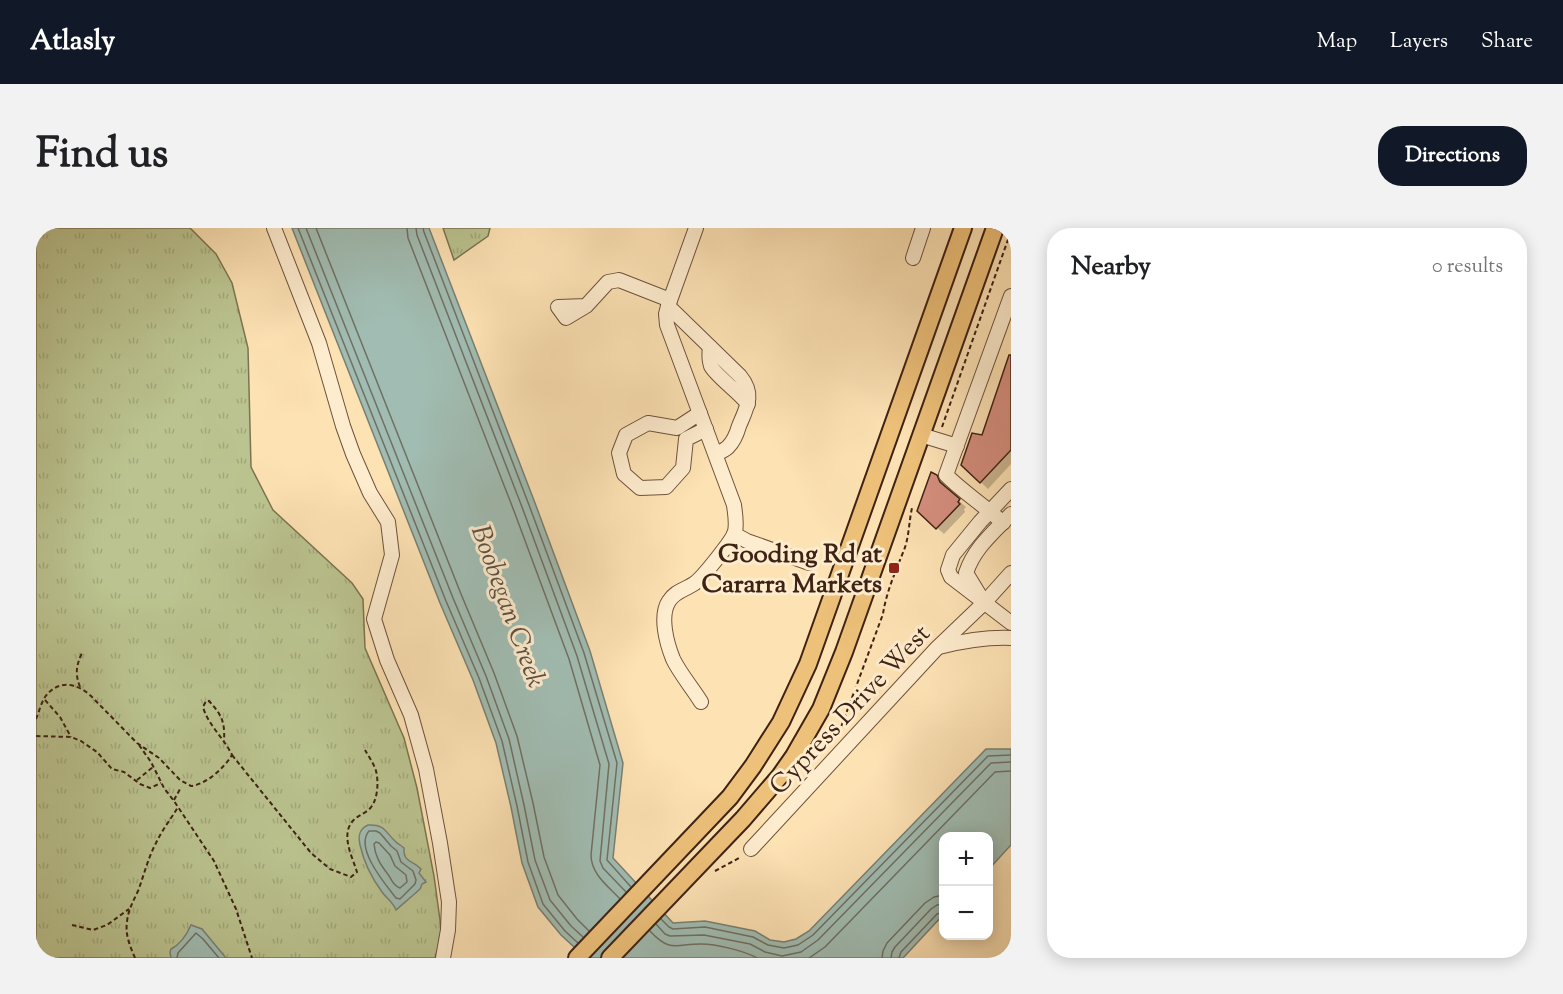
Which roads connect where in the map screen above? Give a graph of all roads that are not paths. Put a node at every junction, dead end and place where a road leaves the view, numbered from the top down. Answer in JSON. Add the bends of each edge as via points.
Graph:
{"nodes":[{"id":1,"x":274,"y":228,"type":"edge"},
{"id":2,"x":696,"y":228,"type":"edge"},
{"id":3,"x":923,"y":228,"type":"edge"},
{"id":4,"x":963,"y":228,"type":"edge"},
{"id":5,"x":995,"y":228,"type":"edge"},
{"id":6,"x":913,"y":258,"type":"dead end"},
{"id":7,"x":1011,"y":296,"type":"edge"},
{"id":8,"x":669,"y":303,"type":"junction"},
{"id":9,"x":586,"y":306,"type":"dead end"},
{"id":10,"x":700,"y":413,"type":"junction"},
{"id":11,"x":706,"y":429,"type":"junction"},
{"id":12,"x":929,"y":438,"type":"junction"},
{"id":13,"x":957,"y":446,"type":"junction"},
{"id":14,"x":716,"y":454,"type":"junction"},
{"id":15,"x":1011,"y":489,"type":"edge"},
{"id":16,"x":990,"y":511,"type":"junction"},
{"id":17,"x":1007,"y":518,"type":"edge"},
{"id":18,"x":734,"y":534,"type":"junction"},
{"id":19,"x":809,"y":563,"type":"dead end"},
{"id":20,"x":1011,"y":573,"type":"edge"},
{"id":21,"x":984,"y":603,"type":"junction"},
{"id":22,"x":1011,"y":623,"type":"edge"},
{"id":23,"x":1011,"y":638,"type":"edge"},
{"id":24,"x":936,"y":648,"type":"junction"},
{"id":25,"x":701,"y":702,"type":"dead end"},
{"id":26,"x":751,"y":849,"type":"road end"},
{"id":27,"x":443,"y":958,"type":"edge"},
{"id":28,"x":577,"y":958,"type":"edge"},
{"id":29,"x":610,"y":958,"type":"edge"}],
"edges":[{"from":1,"to":27,"type":"street","via":[[319,343],[342,426],[370,493],[388,522],[392,555],[374,619],[411,715],[426,770],[448,902]]},
{"from":2,"to":8,"type":"street"},
{"from":3,"to":6,"type":"street"},
{"from":4,"to":28,"type":"main road","via":[[790,706],[730,797]]},
{"from":5,"to":12,"type":"main road"},
{"from":7,"to":13,"type":"street"},
{"from":8,"to":9,"type":"street","via":[[619,280],[608,282]]},
{"from":8,"to":10,"type":"street","via":[[667,325]]},
{"from":8,"to":14,"type":"street","via":[[710,347],[713,370],[748,404],[731,444]]},
{"from":10,"to":11,"type":"street"},
{"from":10,"to":11,"type":"street","via":[[677,428],[648,423],[626,435],[619,453],[624,474],[640,489],[666,487],[683,468],[686,439]]},
{"from":11,"to":14,"type":"street"},
{"from":12,"to":13,"type":"street"},
{"from":12,"to":29,"type":"main road","via":[[829,691],[794,756],[743,819]]},
{"from":13,"to":16,"type":"street","via":[[946,475]]},
{"from":14,"to":18,"type":"street","via":[[734,505]]},
{"from":15,"to":16,"type":"street"},
{"from":16,"to":17,"type":"street"},
{"from":16,"to":21,"type":"street","via":[[953,555],[948,570],[951,577]]},
{"from":17,"to":21,"type":"street","via":[[976,550],[966,573]]},
{"from":18,"to":19,"type":"street"},
{"from":18,"to":25,"type":"street","via":[[695,583],[676,592],[668,602],[664,618],[674,660]]},
{"from":20,"to":21,"type":"street","name":"Cypress Drive West"},
{"from":21,"to":22,"type":"street"},
{"from":21,"to":24,"type":"street","name":"Cypress Drive West"},
{"from":23,"to":24,"type":"street","via":[[966,640]]},
{"from":24,"to":26,"type":"street","name":"Cypress Drive West"}]}
